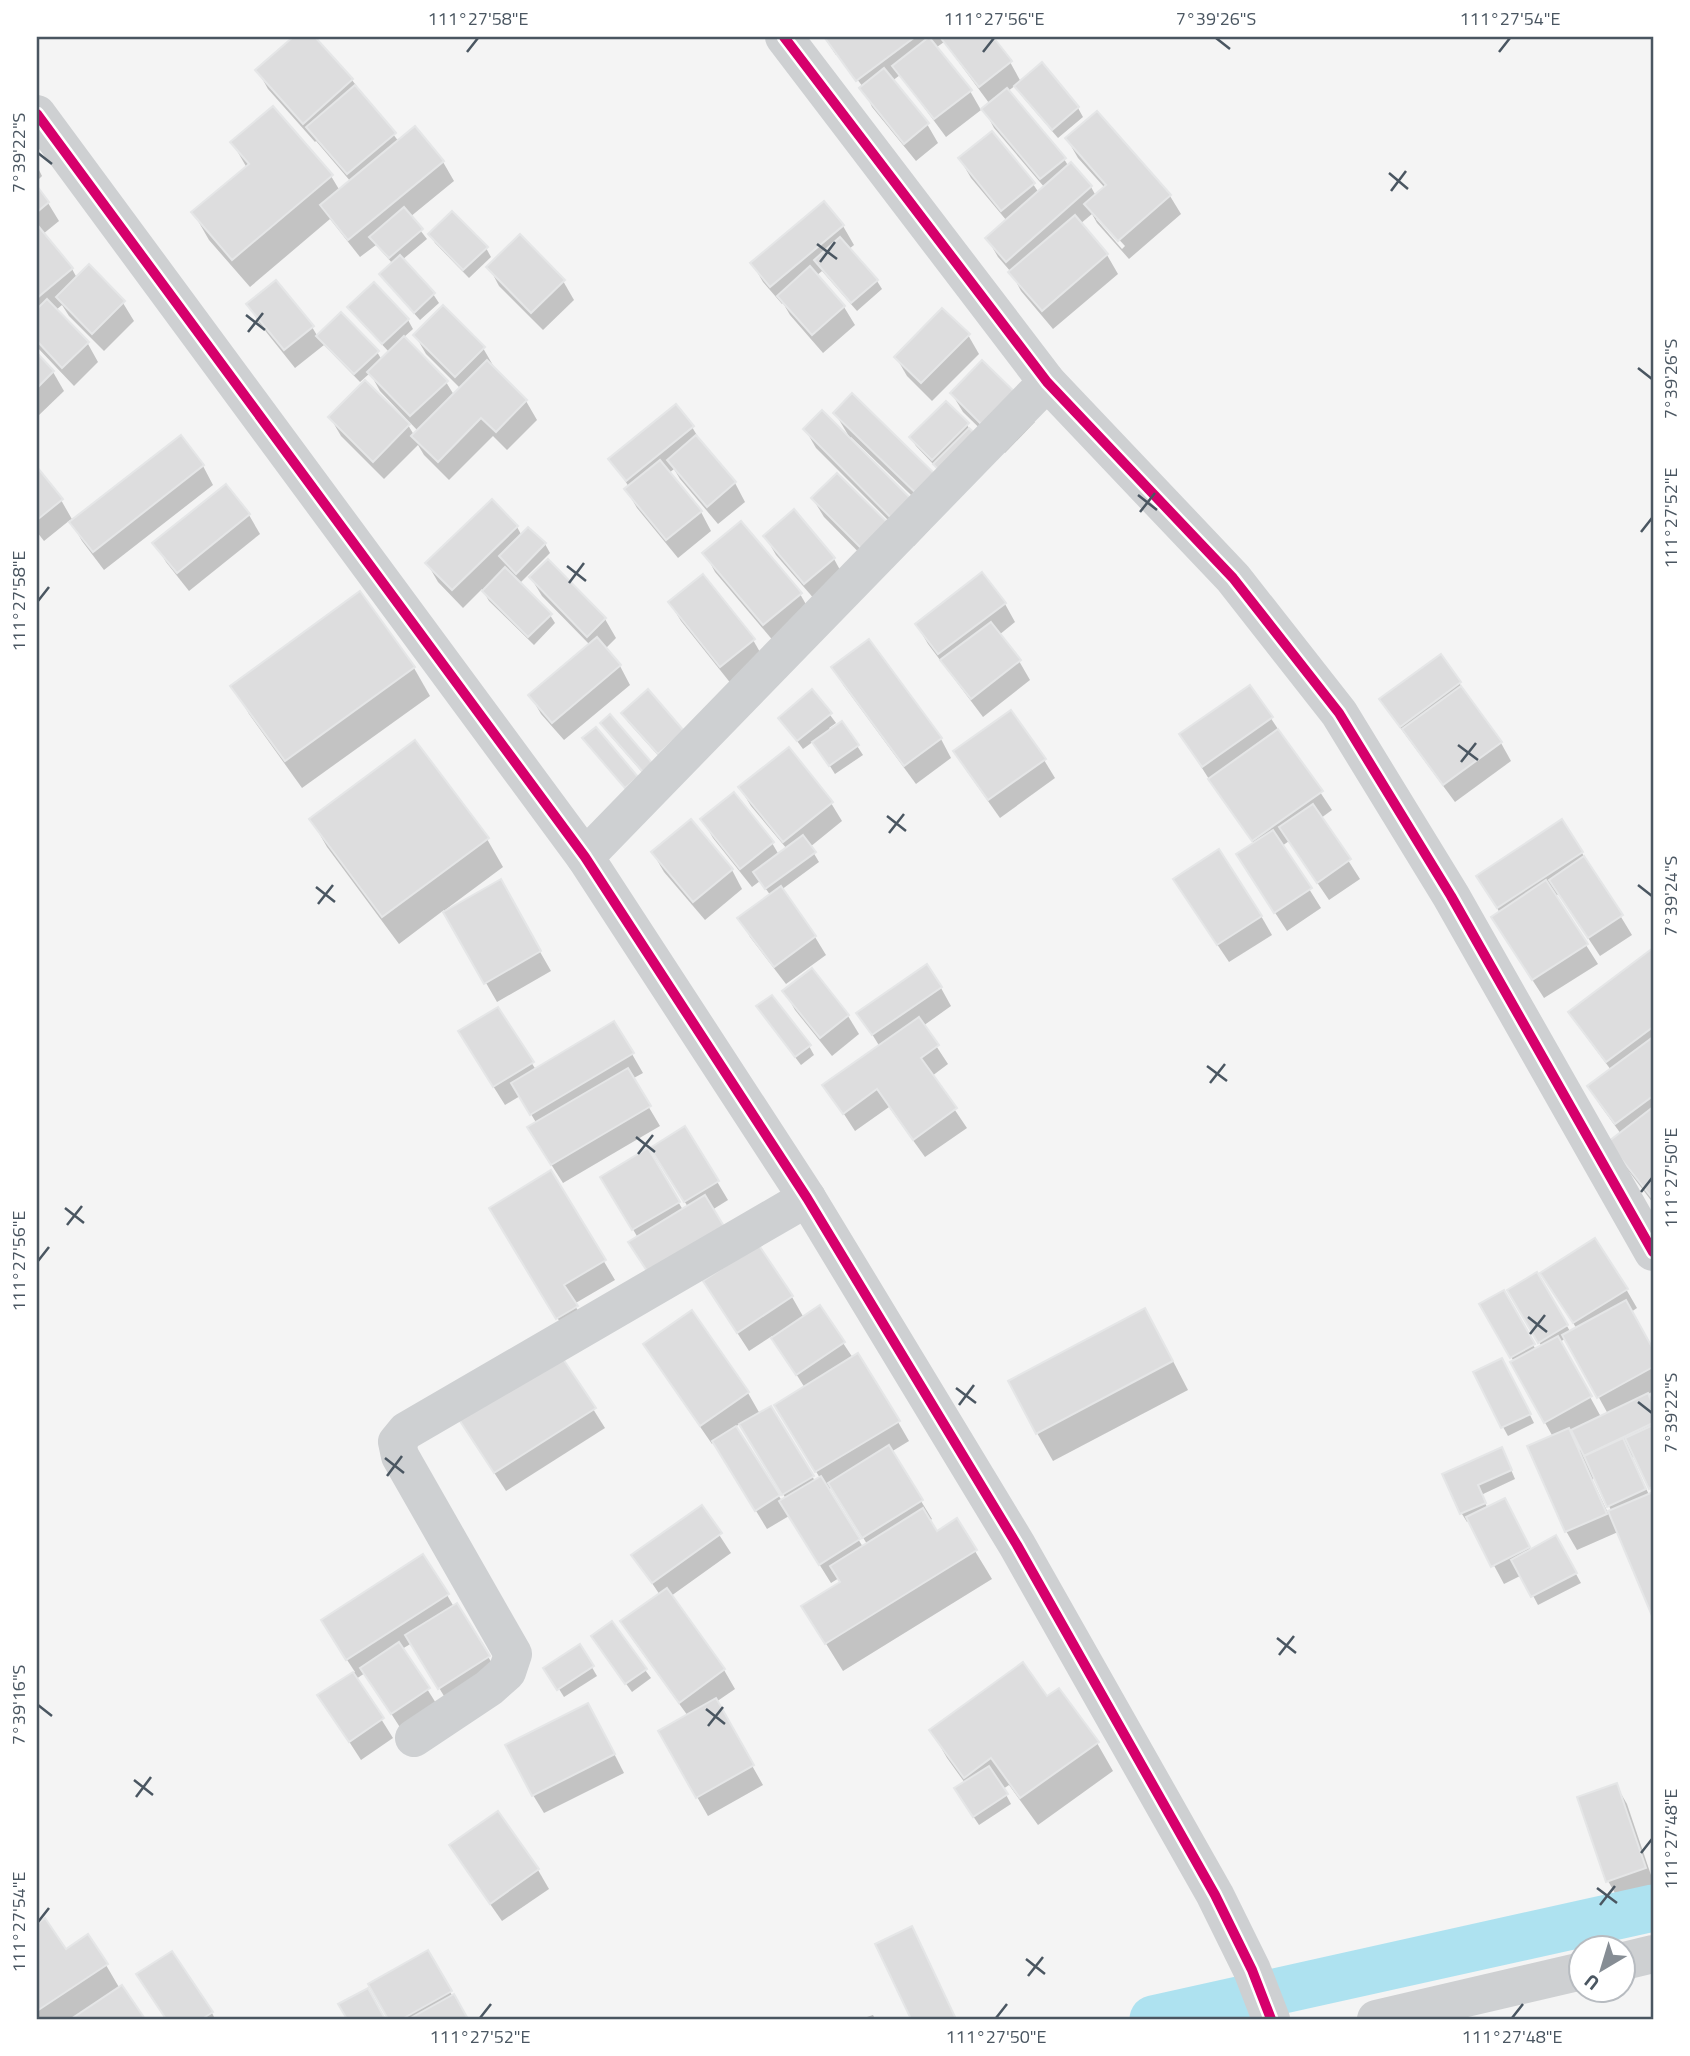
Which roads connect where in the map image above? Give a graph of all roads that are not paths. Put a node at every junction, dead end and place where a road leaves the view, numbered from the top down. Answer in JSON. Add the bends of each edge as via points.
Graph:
{"nodes":[{"id":1,"x":784,"y":37,"type":"edge"},
{"id":2,"x":37,"y":114,"type":"edge"},
{"id":3,"x":1047,"y":382,"type":"junction"},
{"id":4,"x":585,"y":857,"type":"junction"},
{"id":5,"x":807,"y":1198,"type":"junction"},
{"id":6,"x":1653,"y":1252,"type":"edge"},
{"id":7,"x":414,"y":1738,"type":"dead end"},
{"id":8,"x":1568,"y":1974,"type":"edge"},
{"id":9,"x":1270,"y":2016,"type":"edge"},
{"id":10,"x":1376,"y":2019,"type":"edge"}],
"edges":[{"from":1,"to":3,"type":"street"},
{"from":2,"to":4,"type":"street"},
{"from":3,"to":4,"type":"street"},
{"from":3,"to":6,"type":"street","via":[[1233,578],[1339,713],[1451,896]]},
{"from":4,"to":5,"type":"street"},
{"from":5,"to":7,"type":"street","via":[[405,1431],[397,1442],[400,1456],[513,1654],[508,1672]]},
{"from":5,"to":9,"type":"street","via":[[1017,1545],[1215,1895]]},
{"from":8,"to":10,"type":"street"}]}
